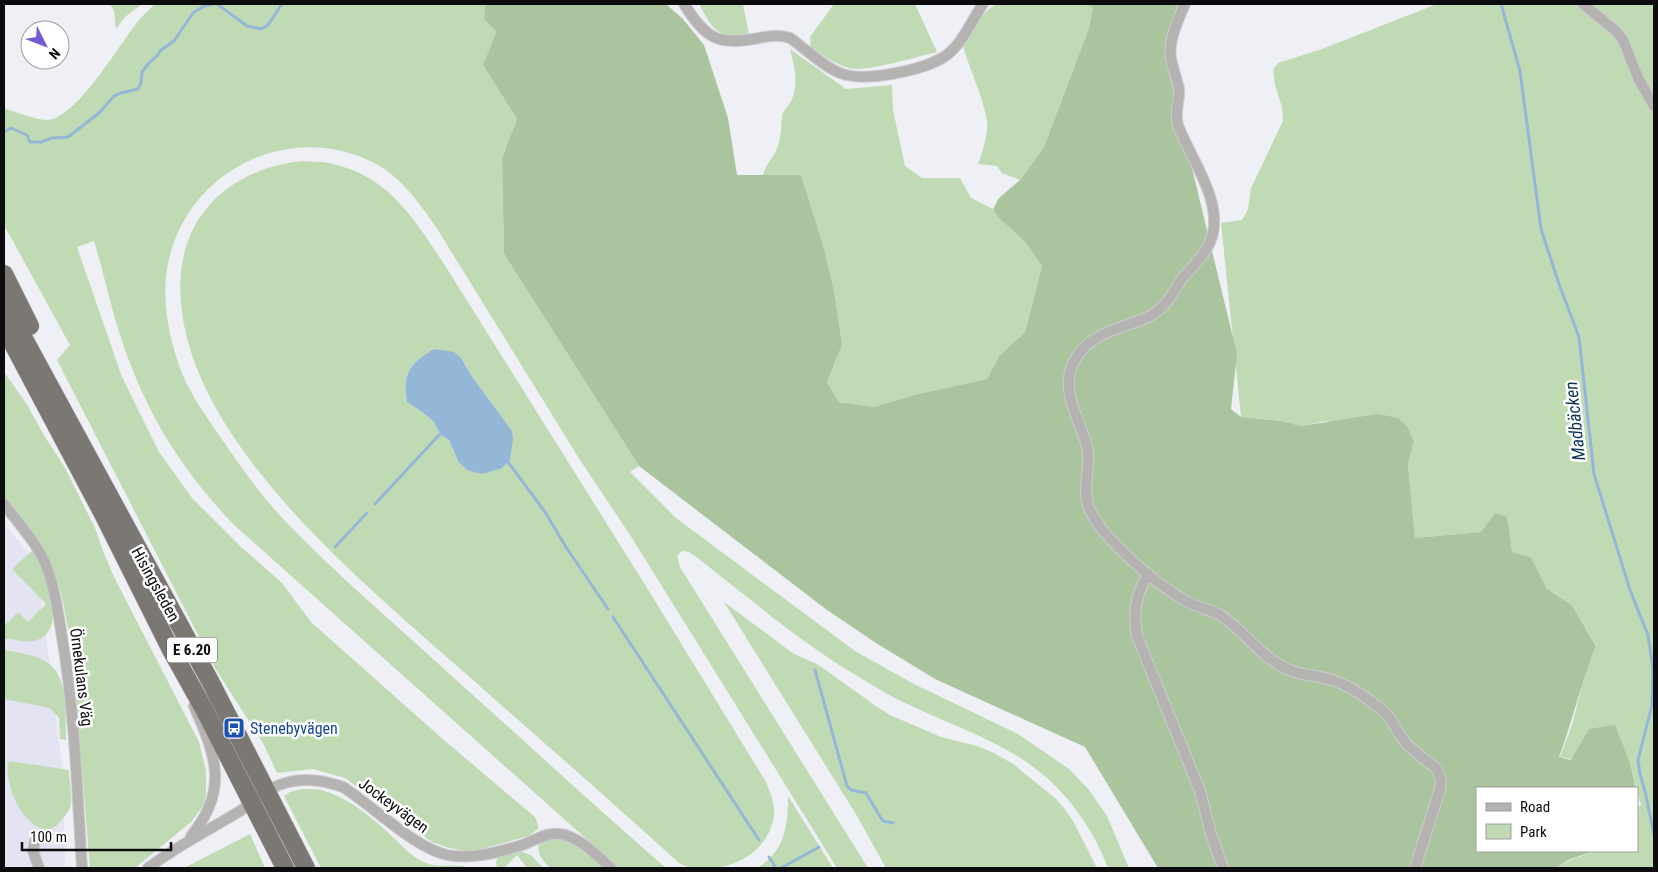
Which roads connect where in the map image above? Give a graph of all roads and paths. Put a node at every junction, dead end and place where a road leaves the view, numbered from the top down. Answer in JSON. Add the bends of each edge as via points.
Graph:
{"nodes":[{"id":1,"x":684,"y":4,"type":"edge"},
{"id":2,"x":983,"y":4,"type":"edge"},
{"id":3,"x":1185,"y":4,"type":"edge"},
{"id":4,"x":1583,"y":4,"type":"edge"},
{"id":5,"x":1654,"y":106,"type":"edge"},
{"id":6,"x":4,"y":274,"type":"edge"},
{"id":7,"x":4,"y":302,"type":"edge"},
{"id":8,"x":4,"y":327,"type":"edge"},
{"id":9,"x":4,"y":349,"type":"edge"},
{"id":10,"x":4,"y":504,"type":"edge"},
{"id":11,"x":109,"y":511,"type":"junction"},
{"id":12,"x":1148,"y":575,"type":"junction"},
{"id":13,"x":184,"y":673,"type":"junction"},
{"id":14,"x":259,"y":798,"type":"junction"},
{"id":15,"x":35,"y":841,"type":"dead end"},
{"id":16,"x":187,"y":841,"type":"junction"},
{"id":17,"x":39,"y":868,"type":"edge"},
{"id":18,"x":82,"y":868,"type":"edge"},
{"id":19,"x":148,"y":868,"type":"edge"},
{"id":20,"x":285,"y":868,"type":"edge"},
{"id":21,"x":306,"y":868,"type":"edge"},
{"id":22,"x":611,"y":868,"type":"edge"},
{"id":23,"x":1223,"y":868,"type":"edge"},
{"id":24,"x":1415,"y":868,"type":"edge"}],
"edges":[{"from":1,"to":2,"type":"street","via":[[703,29],[718,39],[739,42],[784,36],[838,72],[861,77],[940,60],[953,50]]},
{"from":3,"to":12,"type":"street","via":[[1170,47],[1179,89],[1175,112],[1210,196],[1213,236],[1201,258],[1166,303],[1148,317],[1102,333],[1079,353],[1068,376],[1087,446],[1088,506],[1096,522]]},
{"from":4,"to":5,"type":"street","via":[[1623,40],[1639,80]]},
{"from":6,"to":11,"type":"highway","via":[[98,460]]},
{"from":7,"to":11,"type":"highway","name":"Hisingsleden","number":"E 6.20"},
{"from":8,"to":11,"type":"highway","name":"Hisingsleden","number":"E 6.20"},
{"from":9,"to":11,"type":"highway","via":[[48,426]]},
{"from":10,"to":18,"type":"street","name":"Örnekulans Väg","via":[[38,550],[55,594],[68,674]]},
{"from":11,"to":13,"type":"highway","name":"Hisingsleden","number":"E 6.20"},
{"from":11,"to":14,"type":"highway","name":"Hisingsleden","number":"E 6.20","via":[[210,681]]},
{"from":12,"to":23,"type":"street","via":[[1139,590],[1135,609],[1137,636],[1200,791]]},
{"from":12,"to":24,"type":"street","via":[[1190,603],[1220,614],[1259,651],[1285,668],[1345,685],[1386,712],[1404,741],[1440,774],[1440,790]]},
{"from":13,"to":14,"type":"highway","name":"Hisingsleden","number":"E 6.20"},
{"from":13,"to":16,"type":"street","via":[[188,694],[212,751],[215,771],[211,805]]},
{"from":14,"to":16,"type":"street","name":"Jockeyvägen"},
{"from":14,"to":20,"type":"highway","name":"Hisingsleden","number":"E 6.20"},
{"from":14,"to":21,"type":"highway","name":"Hisingsleden","number":"E 6.20"},
{"from":14,"to":22,"type":"street","name":"Jockeyvägen","via":[[277,786],[298,780],[329,782],[342,787],[418,843],[438,852],[460,856],[484,854],[551,833],[563,834],[586,846]]},
{"from":15,"to":17,"type":"street","via":[[33,851]]},
{"from":16,"to":19,"type":"street"}]}
